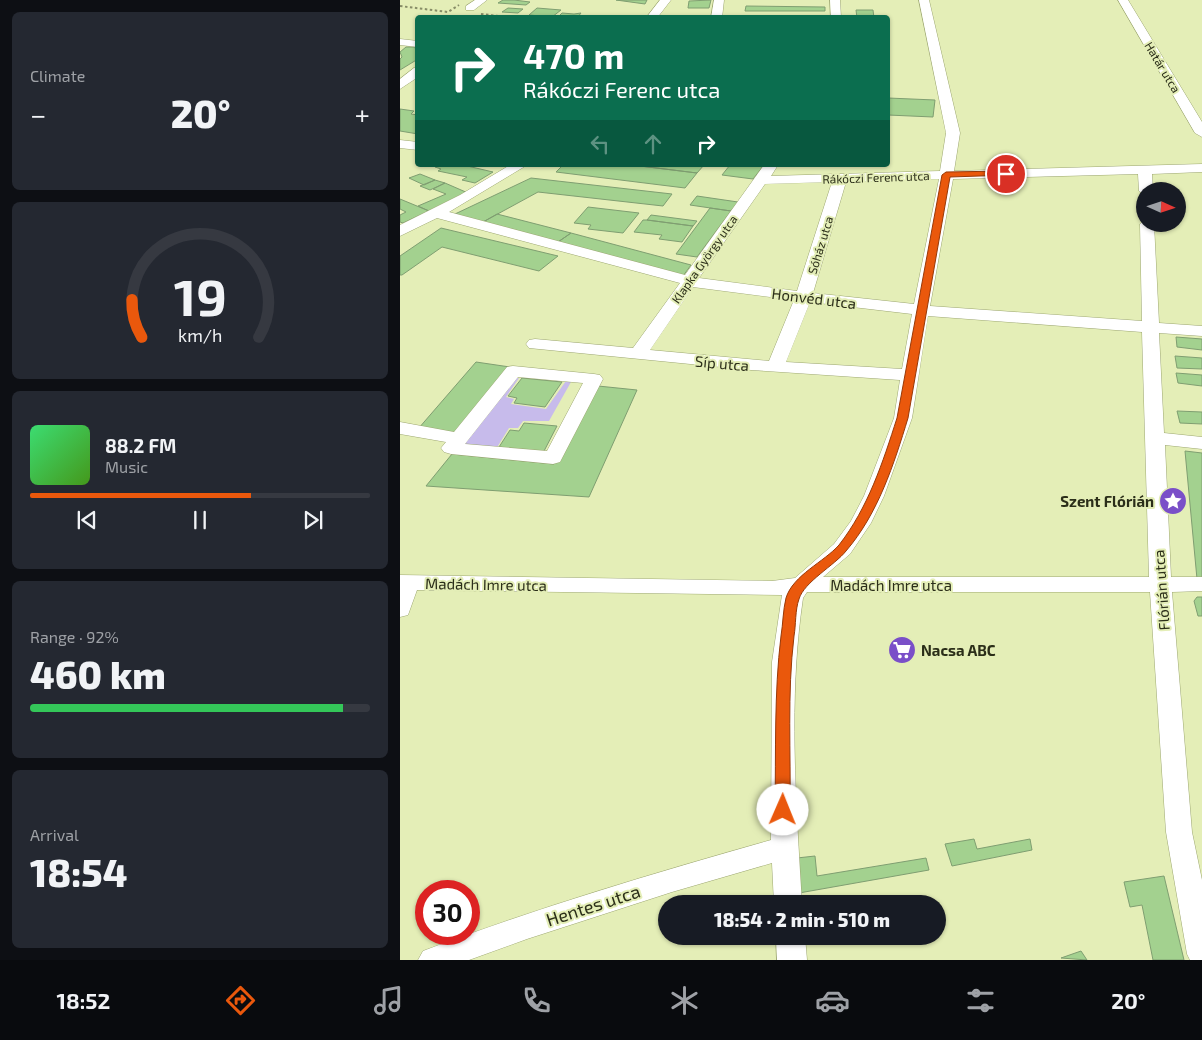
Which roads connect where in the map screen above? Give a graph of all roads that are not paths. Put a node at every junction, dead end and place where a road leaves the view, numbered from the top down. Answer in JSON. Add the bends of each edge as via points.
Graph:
{"nodes":[{"id":1,"x":482,"y":0,"type":"edge"},
{"id":2,"x":666,"y":0,"type":"edge"},
{"id":3,"x":719,"y":0,"type":"edge"},
{"id":4,"x":835,"y":0,"type":"edge"},
{"id":5,"x":924,"y":0,"type":"edge"},
{"id":6,"x":1123,"y":0,"type":"edge"},
{"id":7,"x":465,"y":6,"type":"road end"},
{"id":8,"x":654,"y":15,"type":"edge"},
{"id":9,"x":716,"y":15,"type":"edge"},
{"id":10,"x":836,"y":15,"type":"edge"},
{"id":11,"x":400,"y":42,"type":"edge"},
{"id":12,"x":415,"y":44,"type":"edge"},
{"id":13,"x":415,"y":72,"type":"edge"},
{"id":14,"x":400,"y":73,"type":"edge"},
{"id":15,"x":415,"y":73,"type":"edge"},
{"id":16,"x":400,"y":85,"type":"edge"},
{"id":17,"x":1202,"y":101,"type":"edge"},
{"id":18,"x":1184,"y":103,"type":"junction"},
{"id":19,"x":1202,"y":134,"type":"edge"},
{"id":20,"x":400,"y":144,"type":"edge"},
{"id":21,"x":415,"y":146,"type":"edge"},
{"id":22,"x":512,"y":167,"type":"edge"},
{"id":23,"x":770,"y":167,"type":"edge"},
{"id":24,"x":1202,"y":168,"type":"edge"},
{"id":25,"x":1146,"y":171,"type":"junction"},
{"id":26,"x":946,"y":175,"type":"junction"},
{"id":27,"x":840,"y":178,"type":"junction"},
{"id":28,"x":761,"y":180,"type":"junction"},
{"id":29,"x":1146,"y":182,"type":"edge"},
{"id":30,"x":435,"y":213,"type":"junction"},
{"id":31,"x":400,"y":231,"type":"edge"},
{"id":32,"x":1147,"y":232,"type":"edge"},
{"id":33,"x":689,"y":281,"type":"junction"},
{"id":34,"x":804,"y":296,"type":"junction"},
{"id":35,"x":921,"y":310,"type":"junction"},
{"id":36,"x":1150,"y":328,"type":"junction"},
{"id":37,"x":1202,"y":332,"type":"edge"},
{"id":38,"x":535,"y":344,"type":"dead end"},
{"id":39,"x":638,"y":354,"type":"junction"},
{"id":40,"x":776,"y":366,"type":"junction"},
{"id":41,"x":910,"y":375,"type":"junction"},
{"id":42,"x":400,"y":428,"type":"edge"},
{"id":43,"x":452,"y":437,"type":"junction"},
{"id":44,"x":1154,"y":438,"type":"junction"},
{"id":45,"x":1202,"y":443,"type":"edge"},
{"id":46,"x":404,"y":582,"type":"edge"},
{"id":47,"x":1160,"y":583,"type":"junction"},
{"id":48,"x":1202,"y":584,"type":"edge"},
{"id":49,"x":801,"y":586,"type":"junction"},
{"id":50,"x":400,"y":609,"type":"edge"},
{"id":51,"x":785,"y":848,"type":"junction"},
{"id":52,"x":788,"y":895,"type":"edge"},
{"id":53,"x":791,"y":945,"type":"edge"},
{"id":54,"x":1202,"y":954,"type":"edge"},
{"id":55,"x":433,"y":960,"type":"edge"},
{"id":56,"x":792,"y":960,"type":"edge"}],
"edges":[{"from":1,"to":7,"type":"street"},
{"from":2,"to":8,"type":"street"},
{"from":3,"to":9,"type":"street"},
{"from":4,"to":10,"type":"street"},
{"from":5,"to":26,"type":"street","via":[[953,133]]},
{"from":6,"to":18,"type":"street","name":"Határ utca"},
{"from":11,"to":12,"type":"street"},
{"from":13,"to":14,"type":"street"},
{"from":15,"to":16,"type":"street"},
{"from":17,"to":18,"type":"street"},
{"from":18,"to":19,"type":"street","name":"Határ utca"},
{"from":20,"to":21,"type":"street"},
{"from":22,"to":30,"type":"street","via":[[465,198]]},
{"from":23,"to":28,"type":"street","name":"Klapka György utca"},
{"from":24,"to":25,"type":"street","name":"Rákóczi Ferenc utca"},
{"from":25,"to":26,"type":"street","name":"Rákóczi Ferenc utca"},
{"from":25,"to":29,"type":"street"},
{"from":26,"to":27,"type":"street","name":"Rákóczi Ferenc utca"},
{"from":26,"to":35,"type":"street"},
{"from":27,"to":28,"type":"street","name":"Rákóczi Ferenc utca"},
{"from":27,"to":34,"type":"street","name":"Sóház utca"},
{"from":28,"to":33,"type":"street","name":"Klapka György utca"},
{"from":30,"to":31,"type":"street"},
{"from":30,"to":33,"type":"street","name":"Honvéd utca"},
{"from":32,"to":36,"type":"street","name":"Flórián utca"},
{"from":33,"to":34,"type":"street","name":"Honvéd utca"},
{"from":33,"to":39,"type":"street","name":"Klapka György utca"},
{"from":34,"to":35,"type":"street","name":"Honvéd utca"},
{"from":34,"to":40,"type":"street","name":"Sóház utca"},
{"from":35,"to":36,"type":"street","name":"Honvéd utca"},
{"from":35,"to":41,"type":"street"},
{"from":36,"to":37,"type":"street","name":"Honvéd utca"},
{"from":36,"to":44,"type":"street","name":"Flórián utca"},
{"from":38,"to":39,"type":"street","name":"Síp utca"},
{"from":39,"to":40,"type":"street","name":"Síp utca"},
{"from":40,"to":41,"type":"street","name":"Síp utca"},
{"from":41,"to":49,"type":"street","via":[[903,418],[861,523],[842,549]]},
{"from":42,"to":43,"type":"street"},
{"from":43,"to":43,"type":"street","via":[[451,448],[553,458],[594,379],[513,371]]},
{"from":44,"to":45,"type":"street"},
{"from":44,"to":47,"type":"street","name":"Flórián utca"},
{"from":46,"to":49,"type":"street","name":"Madách Imre utca","via":[[772,589]]},
{"from":46,"to":50,"type":"street"},
{"from":47,"to":48,"type":"street","name":"Madách Imre utca"},
{"from":47,"to":49,"type":"street","name":"Madách Imre utca"},
{"from":47,"to":54,"type":"street","name":"Flórián utca","via":[[1179,832]]},
{"from":49,"to":51,"type":"street","via":[[792,597],[784,662]]},
{"from":51,"to":52,"type":"street"},
{"from":51,"to":55,"type":"street","name":"Hentes utca","via":[[526,926]]},
{"from":53,"to":56,"type":"street"}]}
